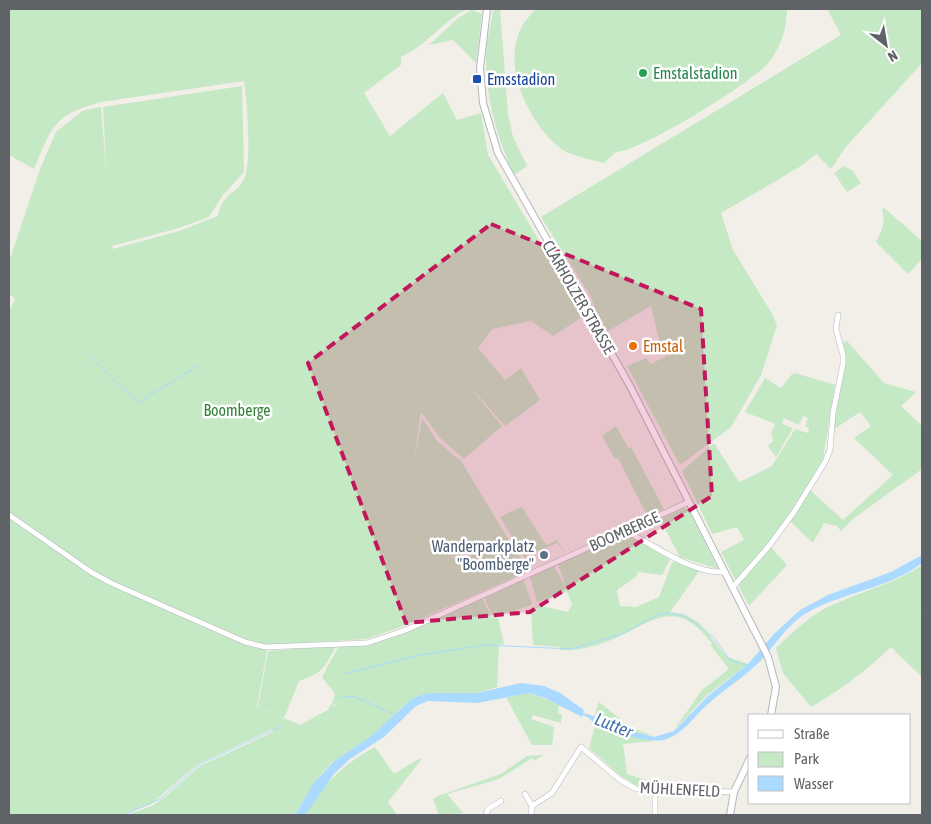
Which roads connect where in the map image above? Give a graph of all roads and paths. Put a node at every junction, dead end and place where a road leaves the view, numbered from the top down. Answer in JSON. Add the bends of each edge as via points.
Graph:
{"nodes":[{"id":1,"x":487,"y":9,"type":"edge"},
{"id":2,"x":838,"y":315,"type":"dead end"},
{"id":3,"x":690,"y":502,"type":"junction"},
{"id":4,"x":9,"y":516,"type":"edge"},
{"id":5,"x":628,"y":530,"type":"junction"},
{"id":6,"x":725,"y":572,"type":"junction"},
{"id":7,"x":733,"y":587,"type":"junction"},
{"id":8,"x":771,"y":714,"type":"edge"},
{"id":9,"x":748,"y":762,"type":"edge"},
{"id":10,"x":734,"y":792,"type":"junction"},
{"id":11,"x":525,"y":794,"type":"dead end"},
{"id":12,"x":655,"y":798,"type":"dead end"},
{"id":13,"x":501,"y":801,"type":"dead end"},
{"id":14,"x":532,"y":806,"type":"junction"},
{"id":15,"x":486,"y":815,"type":"edge"},
{"id":16,"x":530,"y":815,"type":"edge"},
{"id":17,"x":655,"y":815,"type":"edge"},
{"id":18,"x":730,"y":815,"type":"edge"}],
"edges":[{"from":1,"to":3,"type":"street","name":"CLARHOLZER STRASSE","via":[[480,76],[483,103],[498,153],[625,378]]},
{"from":2,"to":7,"type":"street","via":[[836,329],[843,364],[826,462],[769,546]]},
{"from":3,"to":5,"type":"street","name":"BOOMBERGE"},
{"from":3,"to":6,"type":"street","name":"CLARHOLZER STRASSE"},
{"from":4,"to":5,"type":"street","name":"BOOMBERGE","via":[[111,583],[245,642],[265,647],[367,643],[406,630]]},
{"from":5,"to":6,"type":"street","via":[[673,557]]},
{"from":6,"to":7,"type":"street","name":"CLARHOLZER STRASSE"},
{"from":7,"to":8,"type":"street","name":"CLARHOLZER STRASSE","via":[[768,657],[776,687]]},
{"from":9,"to":10,"type":"street"},
{"from":10,"to":14,"type":"street","name":"MÜHLENFELD","via":[[636,789],[580,747],[552,793]]},
{"from":10,"to":18,"type":"street"},
{"from":11,"to":14,"type":"street"},
{"from":12,"to":17,"type":"street","name":"MÜHLENFELD"},
{"from":13,"to":15,"type":"street","via":[[488,809]]},
{"from":14,"to":16,"type":"street"}]}
